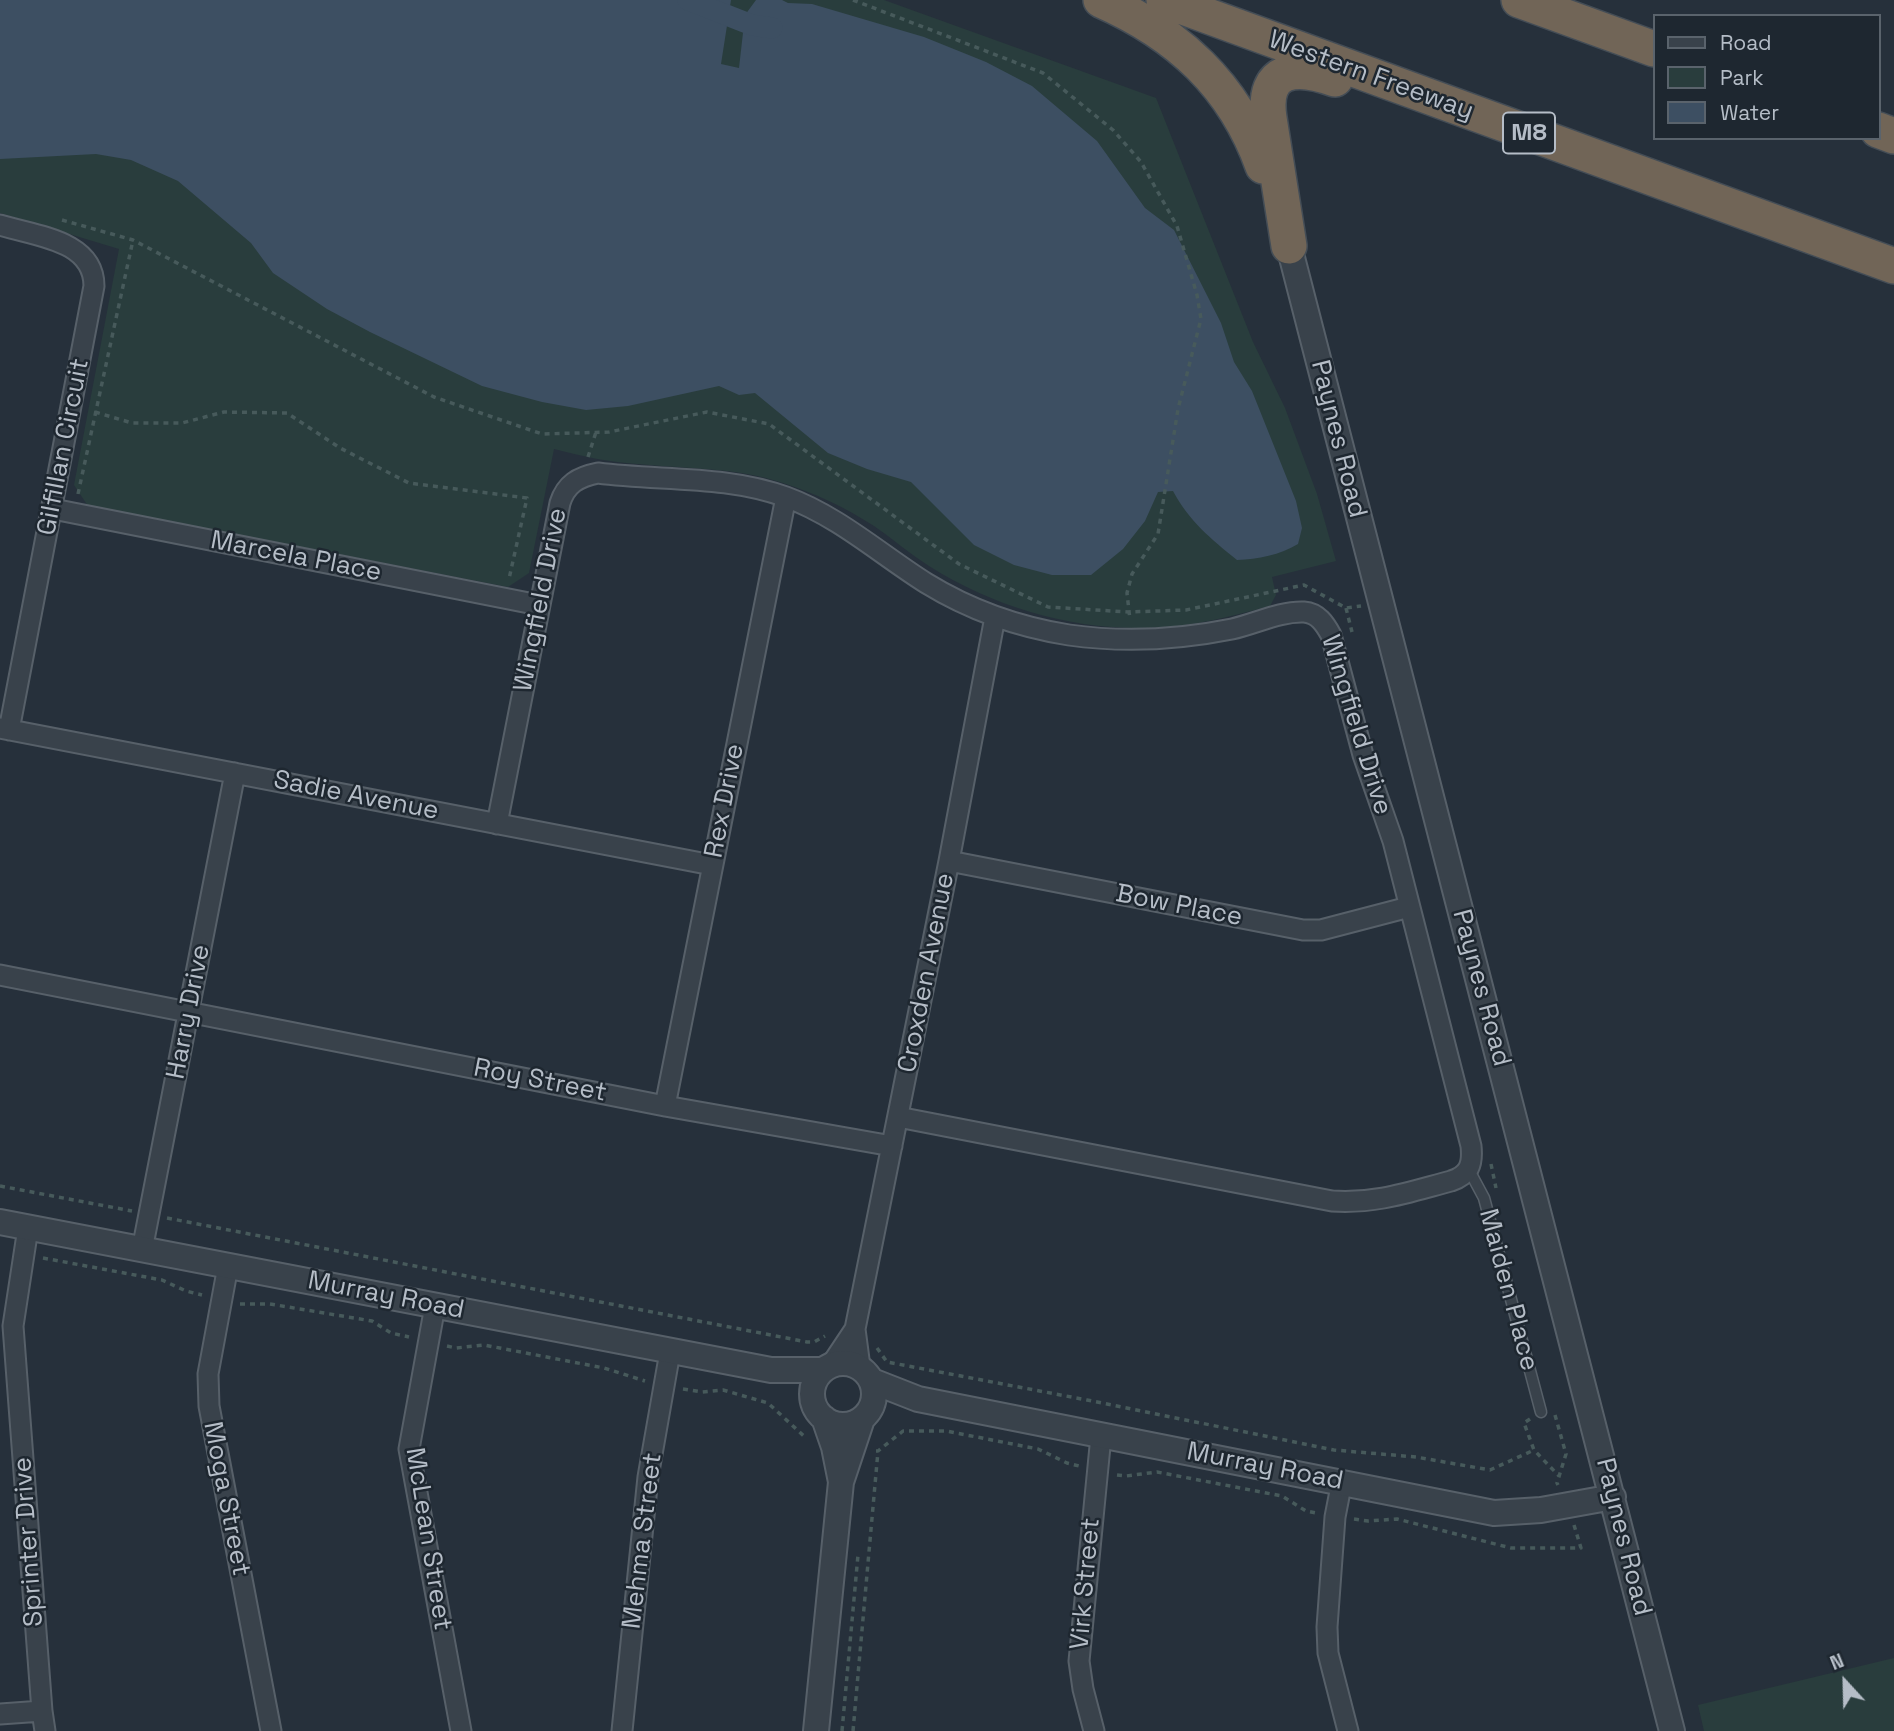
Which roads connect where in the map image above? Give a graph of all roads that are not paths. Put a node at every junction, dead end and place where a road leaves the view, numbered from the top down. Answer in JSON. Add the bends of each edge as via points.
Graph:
{"nodes":[{"id":1,"x":1101,"y":0,"type":"edge"},
{"id":2,"x":1164,"y":0,"type":"edge"},
{"id":3,"x":1520,"y":0,"type":"edge"},
{"id":4,"x":1652,"y":48,"type":"edge"},
{"id":5,"x":1692,"y":191,"type":"junction"},
{"id":6,"x":0,"y":225,"type":"edge"},
{"id":7,"x":1289,"y":246,"type":"junction"},
{"id":8,"x":1894,"y":266,"type":"edge"},
{"id":9,"x":786,"y":497,"type":"junction"},
{"id":10,"x":52,"y":509,"type":"junction"},
{"id":11,"x":540,"y":605,"type":"junction"},
{"id":12,"x":995,"y":617,"type":"junction"},
{"id":13,"x":4,"y":729,"type":"edge"},
{"id":14,"x":235,"y":773,"type":"junction"},
{"id":15,"x":497,"y":824,"type":"junction"},
{"id":16,"x":949,"y":862,"type":"junction"},
{"id":17,"x":712,"y":864,"type":"junction"},
{"id":18,"x":1409,"y":907,"type":"junction"},
{"id":19,"x":0,"y":975,"type":"edge"},
{"id":20,"x":189,"y":1011,"type":"junction"},
{"id":21,"x":665,"y":1106,"type":"junction"},
{"id":22,"x":898,"y":1117,"type":"junction"},
{"id":23,"x":892,"y":1146,"type":"junction"},
{"id":24,"x":1469,"y":1170,"type":"junction"},
{"id":25,"x":0,"y":1222,"type":"edge"},
{"id":26,"x":28,"y":1227,"type":"junction"},
{"id":27,"x":142,"y":1250,"type":"junction"},
{"id":28,"x":228,"y":1266,"type":"junction"},
{"id":29,"x":435,"y":1306,"type":"junction"},
{"id":30,"x":854,"y":1336,"type":"junction"},
{"id":31,"x":670,"y":1352,"type":"junction"},
{"id":32,"x":827,"y":1368,"type":"junction"},
{"id":33,"x":771,"y":1370,"type":"junction"},
{"id":34,"x":866,"y":1374,"type":"junction"},
{"id":35,"x":918,"y":1399,"type":"junction"},
{"id":36,"x":819,"y":1410,"type":"junction"},
{"id":37,"x":1541,"y":1412,"type":"road end"},
{"id":38,"x":866,"y":1414,"type":"junction"},
{"id":39,"x":1101,"y":1436,"type":"junction"},
{"id":40,"x":843,"y":1448,"type":"junction"},
{"id":41,"x":1342,"y":1481,"type":"junction"},
{"id":42,"x":1613,"y":1497,"type":"junction"},
{"id":43,"x":42,"y":1711,"type":"junction"},
{"id":44,"x":0,"y":1714,"type":"edge"},
{"id":45,"x":45,"y":1731,"type":"edge"},
{"id":46,"x":271,"y":1731,"type":"edge"},
{"id":47,"x":461,"y":1731,"type":"edge"},
{"id":48,"x":622,"y":1731,"type":"edge"},
{"id":49,"x":816,"y":1731,"type":"edge"},
{"id":50,"x":1094,"y":1731,"type":"edge"},
{"id":51,"x":1348,"y":1731,"type":"edge"},
{"id":52,"x":1672,"y":1731,"type":"edge"}],
"edges":[{"from":1,"to":7,"type":"highway","via":[[1157,30],[1208,72],[1229,97],[1255,145]]},
{"from":2,"to":5,"type":"highway","name":"Western Freeway","number":"M8"},
{"from":3,"to":4,"type":"highway"},
{"from":5,"to":7,"type":"highway","via":[[1448,121],[1319,74],[1292,71],[1274,81],[1267,104]]},
{"from":5,"to":8,"type":"highway","name":"Western Freeway","number":"M8"},
{"from":6,"to":10,"type":"street","name":"Gilfillan Circuit","via":[[71,246],[82,253],[94,276]]},
{"from":7,"to":42,"type":"street","name":"Paynes Road"},
{"from":9,"to":11,"type":"street","name":"Wingfield Drive","via":[[741,486],[598,472],[583,476],[564,492]]},
{"from":9,"to":12,"type":"street","name":"Wingfield Drive","via":[[866,540],[927,583]]},
{"from":9,"to":17,"type":"street","name":"Rex Drive"},
{"from":10,"to":11,"type":"street","name":"Marcela Place"},
{"from":10,"to":13,"type":"street","name":"Gilfillan Circuit"},
{"from":11,"to":15,"type":"street","name":"Wingfield Drive"},
{"from":12,"to":16,"type":"street","name":"Croxden Avenue"},
{"from":12,"to":18,"type":"street","name":"Wingfield Drive","via":[[1046,631],[1132,641],[1183,638],[1294,613],[1316,615],[1331,635]]},
{"from":13,"to":14,"type":"street","name":"Sadie Avenue"},
{"from":14,"to":15,"type":"street","name":"Sadie Avenue"},
{"from":14,"to":20,"type":"street","name":"Harry Drive"},
{"from":15,"to":17,"type":"street","name":"Sadie Avenue"},
{"from":16,"to":18,"type":"street","name":"Bow Place","via":[[1303,930],[1321,930]]},
{"from":16,"to":22,"type":"street","name":"Croxden Avenue"},
{"from":17,"to":21,"type":"street","name":"Rex Drive"},
{"from":18,"to":24,"type":"street","name":"Wingfield Drive","via":[[1471,1146]]},
{"from":19,"to":20,"type":"street","name":"Roy Street"},
{"from":20,"to":21,"type":"street","name":"Roy Street"},
{"from":20,"to":27,"type":"street","name":"Harry Drive"},
{"from":21,"to":23,"type":"street","name":"Roy Street"},
{"from":22,"to":23,"type":"street","name":"Croxden Avenue"},
{"from":22,"to":24,"type":"street","via":[[1332,1201],[1379,1200],[1451,1181]]},
{"from":23,"to":30,"type":"street","name":"Croxden Avenue"},
{"from":24,"to":37,"type":"lane","name":"Maiden Place","via":[[1484,1198]]},
{"from":25,"to":26,"type":"street","name":"Murray Road"},
{"from":26,"to":27,"type":"street","name":"Murray Road"},
{"from":26,"to":43,"type":"street","name":"Sprinter Drive","via":[[13,1326]]},
{"from":27,"to":28,"type":"street","name":"Murray Road"},
{"from":28,"to":29,"type":"street","name":"Murray Road"},
{"from":28,"to":46,"type":"street","name":"Moga Street","via":[[208,1374],[209,1406]]},
{"from":29,"to":31,"type":"street","name":"Murray Road"},
{"from":29,"to":47,"type":"street","name":"McLean Street","via":[[409,1449]]},
{"from":30,"to":32,"type":"street","name":"Croxden Avenue"},
{"from":30,"to":34,"type":"street","name":"Croxden Avenue"},
{"from":31,"to":33,"type":"street","name":"Murray Road"},
{"from":31,"to":48,"type":"street","name":"Mehma Street","via":[[648,1477]]},
{"from":32,"to":33,"type":"street","name":"Murray Road"},
{"from":32,"to":34,"type":"street","via":[[840,1363]]},
{"from":32,"to":36,"type":"street","via":[[813,1387]]},
{"from":33,"to":36,"type":"street","name":"Murray Road"},
{"from":34,"to":35,"type":"street","name":"Murray Road"},
{"from":34,"to":38,"type":"street","via":[[874,1401]]},
{"from":35,"to":38,"type":"street","name":"Murray Road"},
{"from":35,"to":39,"type":"street","name":"Murray Road"},
{"from":36,"to":38,"type":"street","via":[[837,1425]]},
{"from":36,"to":40,"type":"street"},
{"from":38,"to":40,"type":"street"},
{"from":39,"to":41,"type":"street","name":"Murray Road"},
{"from":39,"to":50,"type":"street","name":"Virk Street","via":[[1079,1661]]},
{"from":40,"to":49,"type":"street"},
{"from":41,"to":42,"type":"street","name":"Murray Road","via":[[1494,1513]]},
{"from":41,"to":51,"type":"street","via":[[1327,1627],[1328,1653]]},
{"from":42,"to":52,"type":"street","name":"Paynes Road"},
{"from":43,"to":44,"type":"street"},
{"from":43,"to":45,"type":"street","name":"Sprinter Drive"}]}
